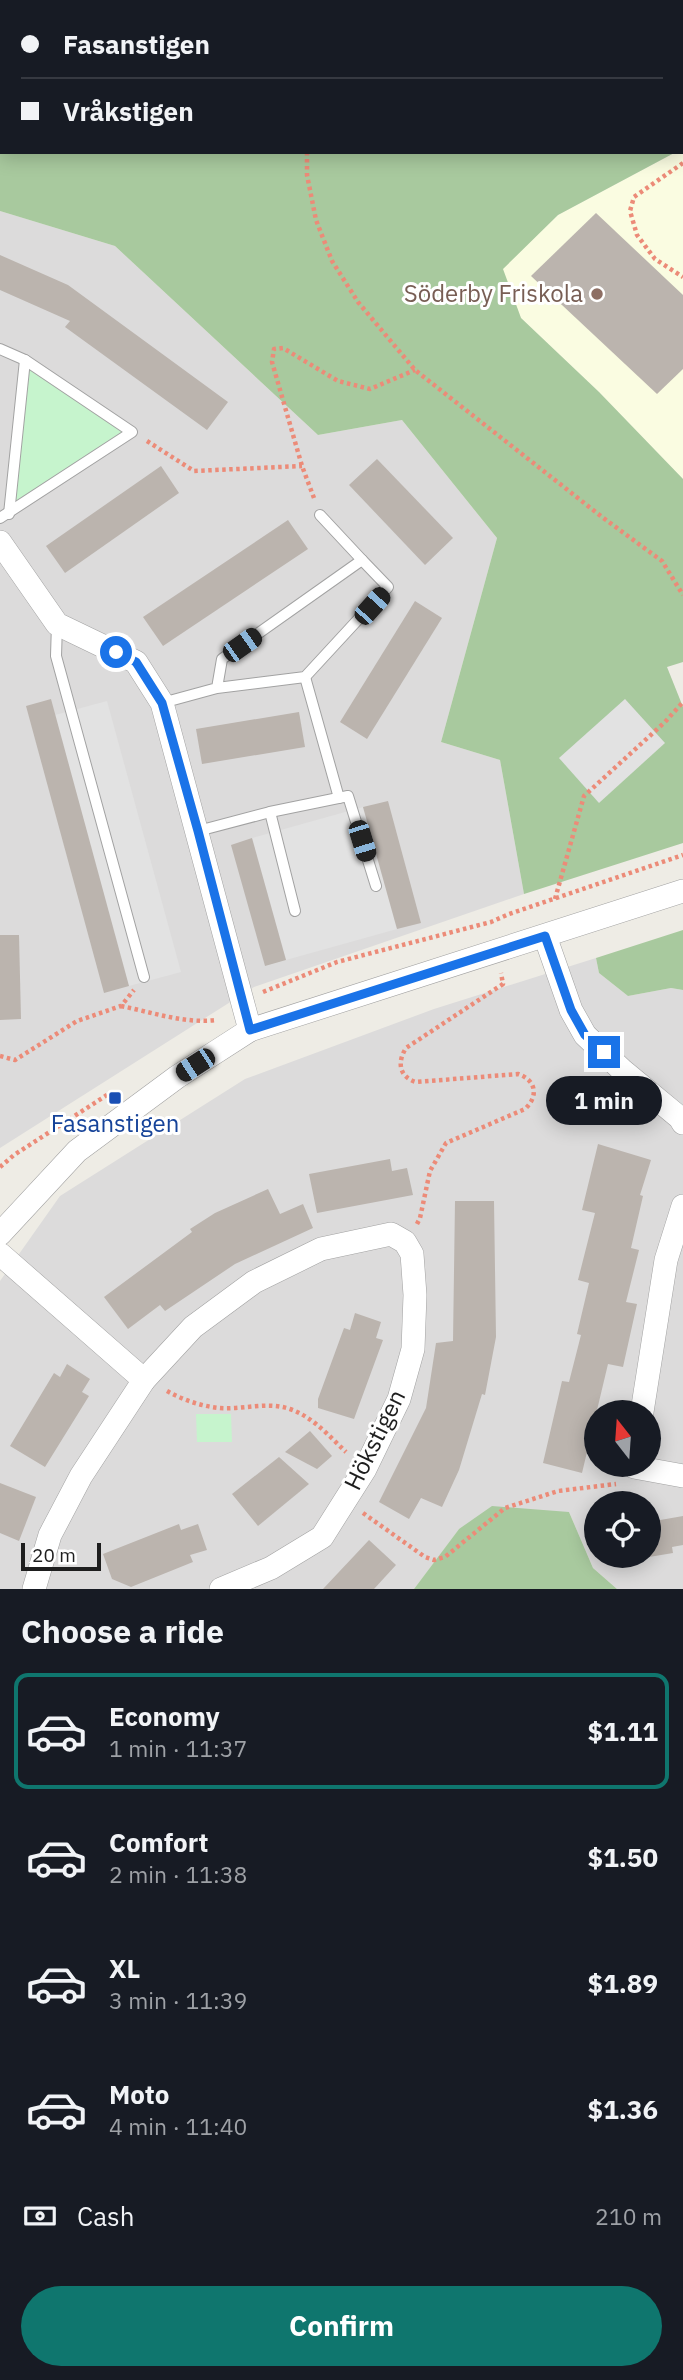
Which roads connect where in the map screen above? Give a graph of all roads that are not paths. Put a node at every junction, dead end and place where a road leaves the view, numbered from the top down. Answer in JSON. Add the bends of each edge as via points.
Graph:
{"nodes":[{"id":1,"x":0,"y":348,"type":"edge"},
{"id":2,"x":25,"y":360,"type":"junction"},
{"id":3,"x":320,"y":515,"type":"road end"},
{"id":4,"x":4,"y":516,"type":"edge"},
{"id":5,"x":0,"y":542,"type":"edge"},
{"id":6,"x":362,"y":560,"type":"junction"},
{"id":7,"x":57,"y":624,"type":"junction"},
{"id":8,"x":305,"y":677,"type":"junction"},
{"id":9,"x":217,"y":688,"type":"junction"},
{"id":10,"x":162,"y":703,"type":"junction"},
{"id":11,"x":339,"y":798,"type":"junction"},
{"id":12,"x":270,"y":812,"type":"junction"},
{"id":13,"x":198,"y":831,"type":"junction"},
{"id":14,"x":376,"y":886,"type":"dead end"},
{"id":15,"x":683,"y":891,"type":"edge"},
{"id":16,"x":295,"y":911,"type":"dead end"},
{"id":17,"x":545,"y":936,"type":"junction"},
{"id":18,"x":145,"y":977,"type":"road end"},
{"id":19,"x":250,"y":1030,"type":"junction"},
{"id":20,"x":683,"y":1123,"type":"edge"},
{"id":21,"x":683,"y":1206,"type":"edge"},
{"id":22,"x":0,"y":1234,"type":"edge"},
{"id":23,"x":0,"y":1254,"type":"edge"},
{"id":24,"x":144,"y":1380,"type":"junction"},
{"id":25,"x":644,"y":1400,"type":"edge"},
{"id":26,"x":662,"y":1472,"type":"edge"},
{"id":27,"x":683,"y":1476,"type":"edge"},
{"id":28,"x":34,"y":1589,"type":"edge"},
{"id":29,"x":221,"y":1589,"type":"edge"}],
"edges":[{"from":1,"to":2,"type":"lane"},
{"from":2,"to":4,"type":"lane"},
{"from":2,"to":4,"type":"lane","via":[[132,432]]},
{"from":3,"to":6,"type":"lane"},
{"from":5,"to":7,"type":"street"},
{"from":6,"to":8,"type":"lane","via":[[388,587]]},
{"from":6,"to":9,"type":"lane","via":[[222,659]]},
{"from":7,"to":10,"type":"street","via":[[136,662]]},
{"from":7,"to":18,"type":"lane","via":[[56,656]]},
{"from":8,"to":9,"type":"lane"},
{"from":8,"to":11,"type":"lane"},
{"from":9,"to":10,"type":"lane"},
{"from":10,"to":13,"type":"street"},
{"from":11,"to":12,"type":"lane"},
{"from":11,"to":14,"type":"lane","via":[[348,796]]},
{"from":12,"to":13,"type":"lane"},
{"from":12,"to":16,"type":"lane"},
{"from":13,"to":19,"type":"street"},
{"from":15,"to":17,"type":"street"},
{"from":17,"to":19,"type":"street"},
{"from":17,"to":20,"type":"street","via":[[571,1010],[585,1035]]},
{"from":19,"to":22,"type":"street","via":[[177,1077],[78,1151]]},
{"from":21,"to":25,"type":"street","via":[[666,1259]]},
{"from":23,"to":24,"type":"street"},
{"from":24,"to":28,"type":"street","via":[[80,1476],[50,1535]]},
{"from":24,"to":29,"type":"street","name":"Hökstigen","via":[[194,1327],[254,1282],[321,1249],[391,1234],[405,1242],[412,1254],[413,1349],[399,1399],[365,1469],[322,1537],[271,1568]]},
{"from":26,"to":27,"type":"street"}]}
